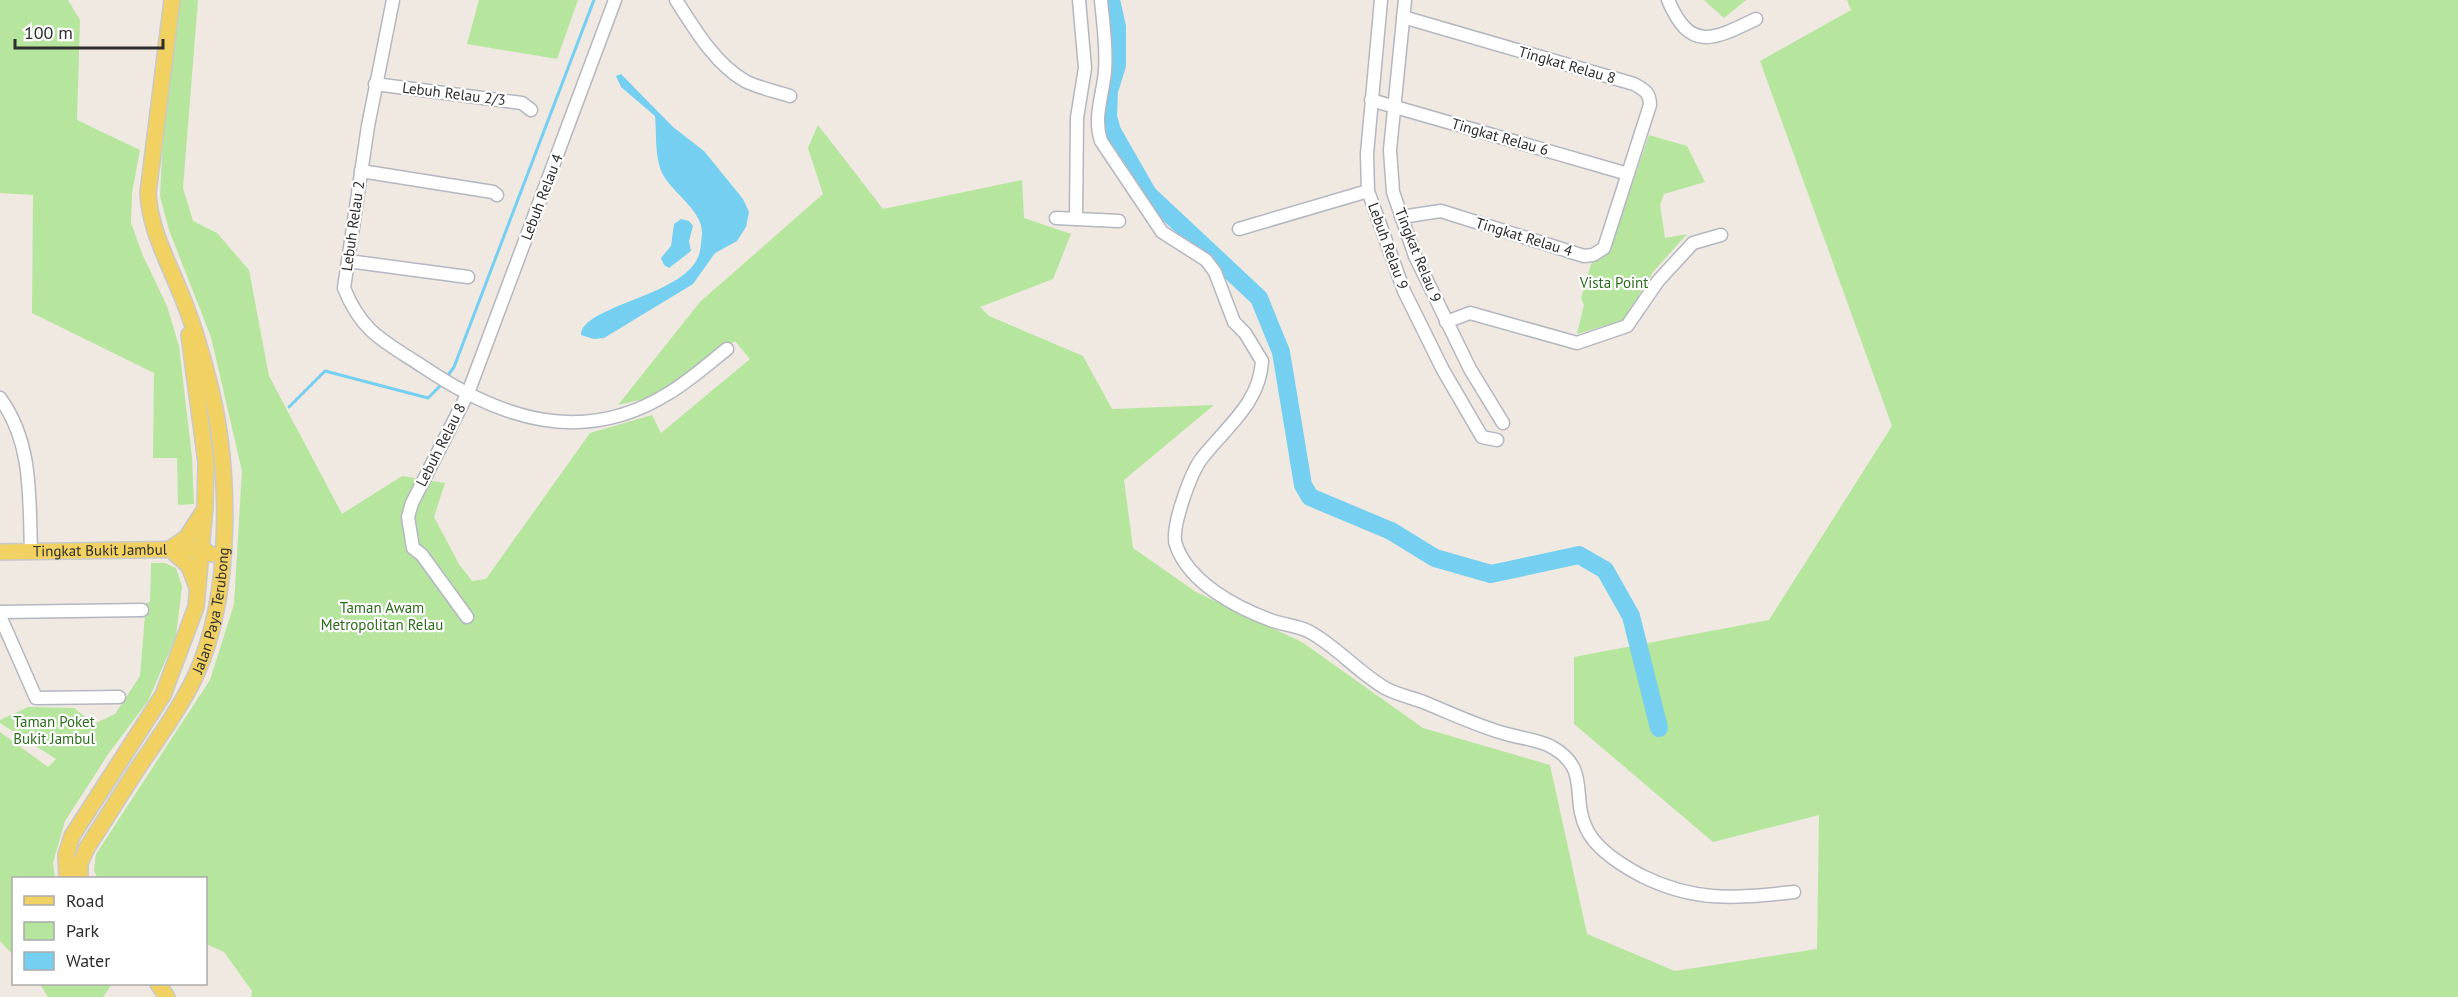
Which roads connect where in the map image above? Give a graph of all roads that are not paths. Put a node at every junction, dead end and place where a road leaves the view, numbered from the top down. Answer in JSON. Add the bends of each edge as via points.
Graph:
{"nodes":[{"id":1,"x":172,"y":0,"type":"edge"},
{"id":2,"x":393,"y":0,"type":"edge"},
{"id":3,"x":615,"y":0,"type":"edge"},
{"id":4,"x":676,"y":0,"type":"edge"},
{"id":5,"x":1079,"y":0,"type":"edge"},
{"id":6,"x":1101,"y":0,"type":"edge"},
{"id":7,"x":1381,"y":0,"type":"edge"},
{"id":8,"x":1405,"y":0,"type":"edge"},
{"id":9,"x":1668,"y":0,"type":"edge"},
{"id":10,"x":1403,"y":17,"type":"junction"},
{"id":11,"x":1756,"y":19,"type":"dead end"},
{"id":12,"x":375,"y":84,"type":"junction"},
{"id":13,"x":789,"y":96,"type":"dead end"},
{"id":14,"x":1371,"y":100,"type":"junction"},
{"id":15,"x":1394,"y":106,"type":"junction"},
{"id":16,"x":531,"y":110,"type":"dead end"},
{"id":17,"x":361,"y":171,"type":"junction"},
{"id":18,"x":1628,"y":174,"type":"junction"},
{"id":19,"x":1368,"y":191,"type":"junction"},
{"id":20,"x":497,"y":195,"type":"dead end"},
{"id":21,"x":1401,"y":217,"type":"junction"},
{"id":22,"x":1056,"y":218,"type":"dead end"},
{"id":23,"x":1076,"y":219,"type":"junction"},
{"id":24,"x":1119,"y":221,"type":"dead end"},
{"id":25,"x":1239,"y":229,"type":"dead end"},
{"id":26,"x":1720,"y":235,"type":"dead end"},
{"id":27,"x":348,"y":261,"type":"junction"},
{"id":28,"x":468,"y":277,"type":"dead end"},
{"id":29,"x":188,"y":312,"type":"junction"},
{"id":30,"x":1446,"y":322,"type":"junction"},
{"id":31,"x":727,"y":350,"type":"dead end"},
{"id":32,"x":468,"y":393,"type":"junction"},
{"id":33,"x":0,"y":398,"type":"edge"},
{"id":34,"x":1503,"y":423,"type":"dead end"},
{"id":35,"x":1497,"y":440,"type":"dead end"},
{"id":36,"x":206,"y":507,"type":"junction"},
{"id":37,"x":223,"y":525,"type":"junction"},
{"id":38,"x":170,"y":549,"type":"junction"},
{"id":39,"x":202,"y":549,"type":"junction"},
{"id":40,"x":31,"y":551,"type":"junction"},
{"id":41,"x":0,"y":552,"type":"edge"},
{"id":42,"x":220,"y":582,"type":"junction"},
{"id":43,"x":199,"y":592,"type":"junction"},
{"id":44,"x":142,"y":610,"type":"dead end"},
{"id":45,"x":0,"y":614,"type":"edge"},
{"id":46,"x":467,"y":617,"type":"dead end"},
{"id":47,"x":119,"y":697,"type":"dead end"},
{"id":48,"x":67,"y":877,"type":"edge"},
{"id":49,"x":80,"y":877,"type":"edge"},
{"id":50,"x":1794,"y":892,"type":"dead end"}],
"edges":[{"from":1,"to":29,"type":"main road","name":"Jalan Paya Terubong","via":[[149,211],[153,231]]},
{"from":2,"to":12,"type":"street","name":"Lebuh Relau 2"},
{"from":3,"to":32,"type":"street","name":"Lebuh Relau 4"},
{"from":4,"to":13,"type":"street","via":[[698,34],[735,74]]},
{"from":5,"to":23,"type":"street","via":[[1085,68],[1077,118]]},
{"from":6,"to":50,"type":"street","via":[[1106,48],[1097,118],[1101,141],[1162,232],[1206,261],[1215,272],[1234,322],[1263,361],[1258,388],[1198,465],[1176,523],[1176,545],[1187,566],[1198,579],[1236,604],[1272,621],[1310,632],[1384,687],[1483,727],[1560,752],[1575,768],[1588,833],[1614,859],[1643,877],[1707,898]]},
{"from":7,"to":14,"type":"street","name":"Lebuh Relau 9"},
{"from":8,"to":10,"type":"street","name":"Tingkat Relau 9"},
{"from":9,"to":11,"type":"street","via":[[1677,21],[1695,36],[1727,33]]},
{"from":10,"to":15,"type":"street","name":"Tingkat Relau 9"},
{"from":10,"to":18,"type":"street","name":"Tingkat Relau 8","via":[[1645,90],[1650,105]]},
{"from":12,"to":16,"type":"street","name":"Lebuh Relau 2/3","via":[[522,103]]},
{"from":12,"to":17,"type":"street","name":"Lebuh Relau 2"},
{"from":14,"to":15,"type":"street","name":"Tingkat Relau 6"},
{"from":14,"to":19,"type":"street","name":"Lebuh Relau 9"},
{"from":15,"to":18,"type":"street","name":"Tingkat Relau 6"},
{"from":15,"to":21,"type":"street","name":"Tingkat Relau 9","via":[[1390,150],[1393,192]]},
{"from":17,"to":20,"type":"street"},
{"from":17,"to":27,"type":"street","name":"Lebuh Relau 2"},
{"from":18,"to":21,"type":"street","name":"Tingkat Relau 4","via":[[1604,248],[1593,255],[1584,256],[1441,211]]},
{"from":19,"to":25,"type":"street"},
{"from":19,"to":35,"type":"street","name":"Lebuh Relau 9","via":[[1404,291],[1443,370],[1482,437]]},
{"from":21,"to":30,"type":"street","name":"Tingkat Relau 9","via":[[1414,256]]},
{"from":22,"to":23,"type":"street"},
{"from":23,"to":24,"type":"street"},
{"from":26,"to":30,"type":"street","via":[[1693,243],[1658,281],[1627,326],[1577,343],[1470,313]]},
{"from":27,"to":28,"type":"street"},
{"from":27,"to":32,"type":"street","name":"Lebuh Relau 2","via":[[344,288],[354,312],[367,329]]},
{"from":29,"to":36,"type":"main road","name":"Jalan Paya Terubong","via":[[190,355],[206,462]]},
{"from":29,"to":37,"type":"main road","name":"Jalan Paya Terubong","via":[[209,382],[224,460]]},
{"from":30,"to":34,"type":"street","name":"Tingkat Relau 9"},
{"from":31,"to":32,"type":"street","name":"Lebuh Relau 8","via":[[669,393],[614,417],[546,422],[510,413]]},
{"from":32,"to":46,"type":"street","name":"Lebuh Relau 8","via":[[424,476],[408,517],[413,548]]},
{"from":33,"to":40,"type":"street","via":[[16,424],[26,459]]},
{"from":36,"to":38,"type":"main road","via":[[186,538]]},
{"from":36,"to":39,"type":"main road","name":"Jalan Paya Terubong"},
{"from":37,"to":39,"type":"main road","via":[[214,541]]},
{"from":37,"to":42,"type":"main road","name":"Jalan Paya Terubong"},
{"from":38,"to":39,"type":"main road","name":"Tingkat Bukit Jambul"},
{"from":38,"to":40,"type":"main road","name":"Tingkat Bukit Jambul"},
{"from":38,"to":43,"type":"main road","via":[[189,566]]},
{"from":39,"to":42,"type":"main road","via":[[215,559]]},
{"from":39,"to":43,"type":"main road","name":"Jalan Paya Terubong"},
{"from":40,"to":41,"type":"main road","name":"Tingkat Bukit Jambul"},
{"from":42,"to":49,"type":"main road","name":"Jalan Paya Terubong","via":[[215,618],[194,678],[88,846],[80,863]]},
{"from":43,"to":48,"type":"main road","name":"Jalan Paya Terubong","via":[[190,629],[163,695],[72,837],[66,855]]},
{"from":44,"to":45,"type":"street"},
{"from":45,"to":47,"type":"street","via":[[36,698]]}]}
